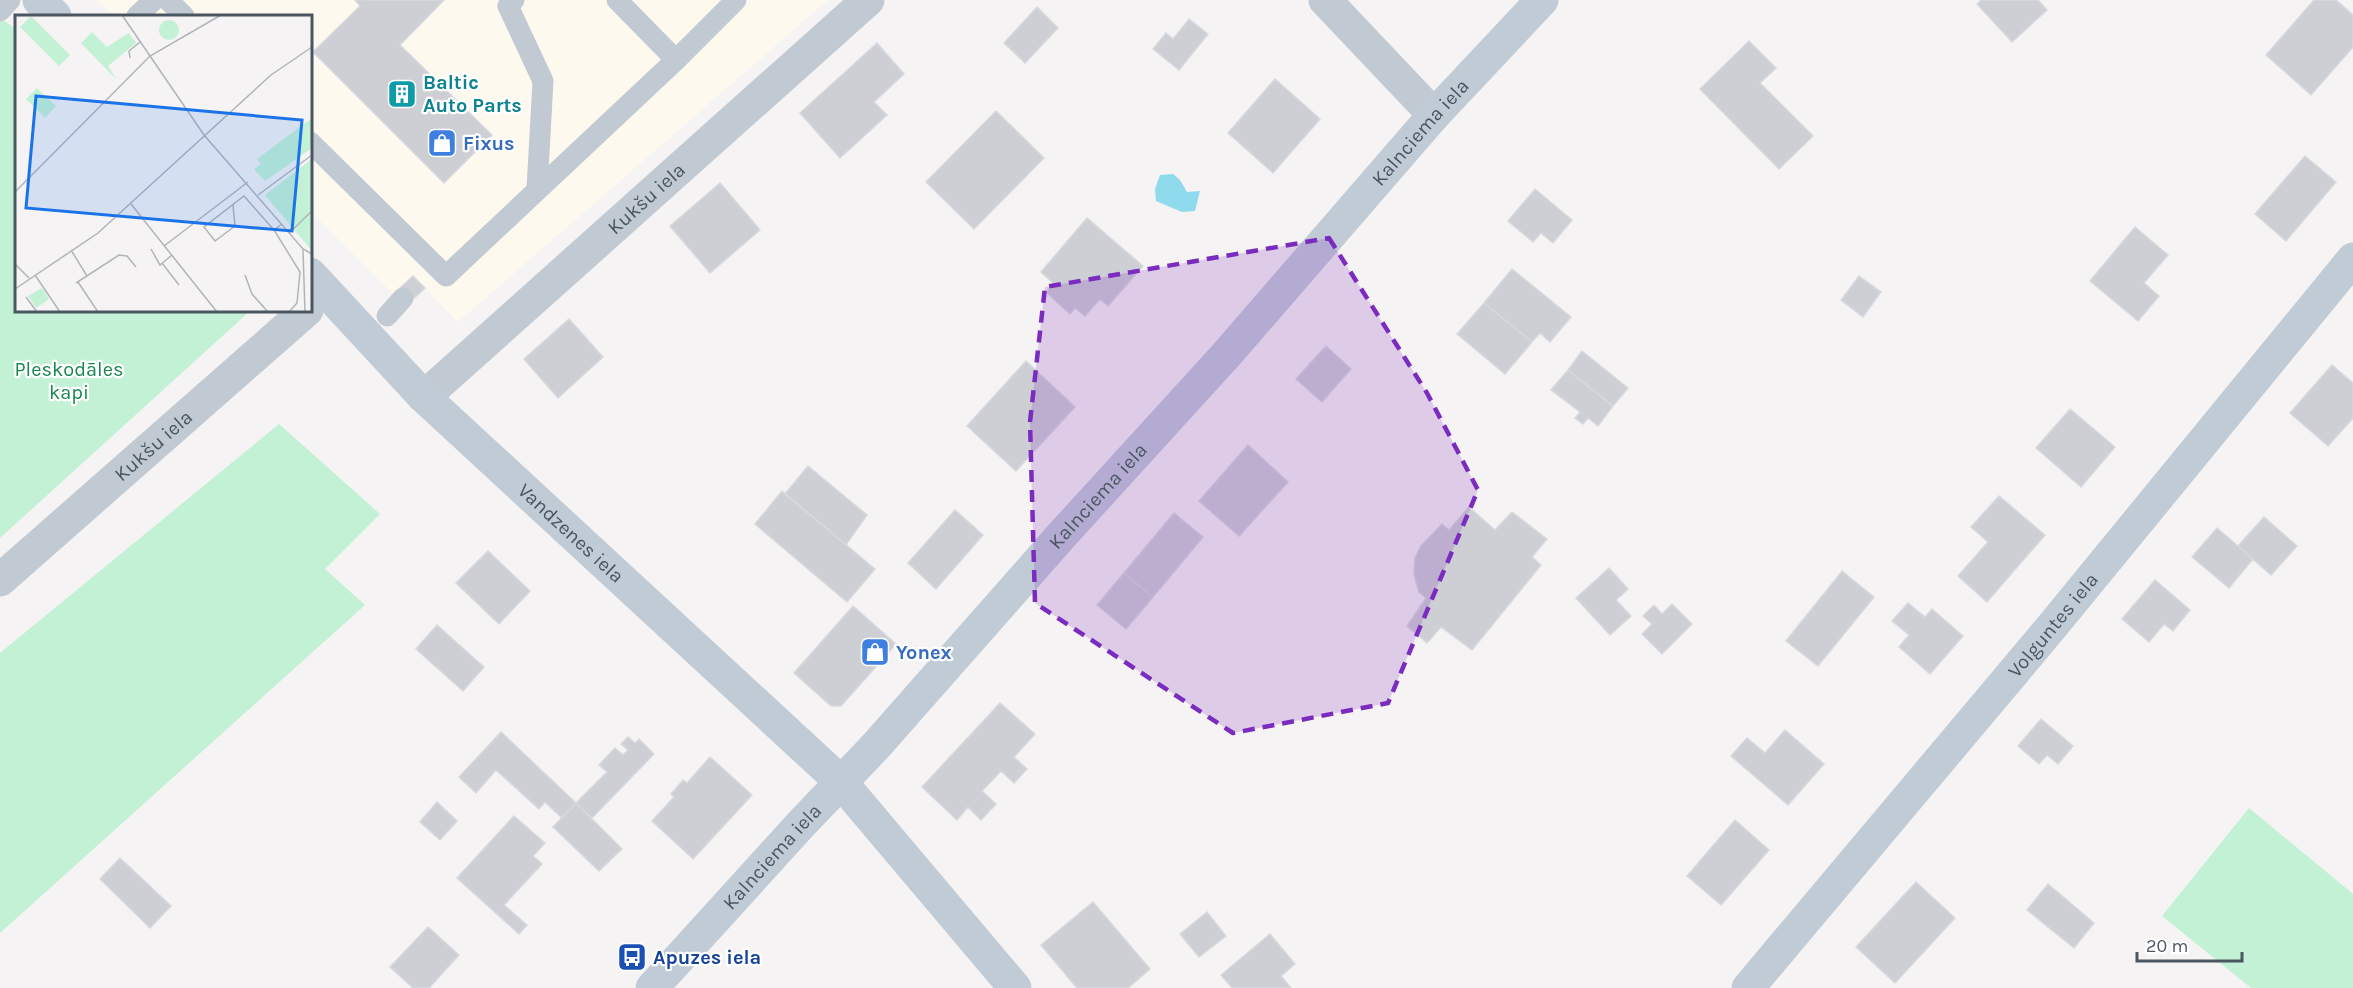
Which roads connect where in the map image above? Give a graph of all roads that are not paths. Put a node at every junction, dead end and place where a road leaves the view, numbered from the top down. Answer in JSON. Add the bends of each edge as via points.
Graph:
{"nodes":[{"id":1,"x":10,"y":0,"type":"edge"},
{"id":2,"x":39,"y":0,"type":"edge"},
{"id":3,"x":154,"y":0,"type":"edge"},
{"id":4,"x":168,"y":0,"type":"edge"},
{"id":5,"x":514,"y":0,"type":"edge"},
{"id":6,"x":617,"y":0,"type":"edge"},
{"id":7,"x":868,"y":0,"type":"edge"},
{"id":8,"x":1325,"y":0,"type":"edge"},
{"id":9,"x":1542,"y":0,"type":"edge"},
{"id":10,"x":729,"y":2,"type":"edge"},
{"id":11,"x":0,"y":11,"type":"edge"},
{"id":12,"x":54,"y":15,"type":"edge"},
{"id":13,"x":138,"y":15,"type":"edge"},
{"id":14,"x":183,"y":15,"type":"edge"},
{"id":15,"x":676,"y":60,"type":"junction"},
{"id":16,"x":1434,"y":114,"type":"junction"},
{"id":17,"x":312,"y":144,"type":"edge"},
{"id":18,"x":537,"y":189,"type":"junction"},
{"id":19,"x":2353,"y":259,"type":"edge"},
{"id":20,"x":314,"y":296,"type":"edge"},
{"id":21,"x":403,"y":298,"type":"dead end"},
{"id":22,"x":296,"y":312,"type":"edge"},
{"id":23,"x":387,"y":316,"type":"dead end"},
{"id":24,"x":424,"y":397,"type":"junction"},
{"id":25,"x":0,"y":580,"type":"edge"},
{"id":26,"x":842,"y":782,"type":"junction"},
{"id":27,"x":652,"y":988,"type":"edge"},
{"id":28,"x":1014,"y":988,"type":"edge"},
{"id":29,"x":1748,"y":988,"type":"edge"}],
"edges":[{"from":1,"to":11,"type":"lane"},
{"from":2,"to":12,"type":"street"},
{"from":3,"to":13,"type":"lane"},
{"from":4,"to":14,"type":"lane"},
{"from":5,"to":18,"type":"lane","via":[[507,6],[543,81]]},
{"from":6,"to":15,"type":"lane"},
{"from":7,"to":24,"type":"street","name":"Kukšu iela"},
{"from":8,"to":16,"type":"street"},
{"from":9,"to":16,"type":"street","name":"Kalnciema iela"},
{"from":10,"to":15,"type":"lane"},
{"from":15,"to":18,"type":"lane"},
{"from":16,"to":26,"type":"street","name":"Kalnciema iela","via":[[1241,338]]},
{"from":17,"to":18,"type":"lane","via":[[446,276]]},
{"from":19,"to":29,"type":"street","name":"Volguntes iela"},
{"from":20,"to":24,"type":"street","name":"Vandzenes iela"},
{"from":21,"to":23,"type":"lane"},
{"from":22,"to":25,"type":"street","name":"Kukšu iela"},
{"from":24,"to":26,"type":"street","name":"Vandzenes iela"},
{"from":26,"to":27,"type":"street","name":"Kalnciema iela"},
{"from":26,"to":28,"type":"street"}]}
